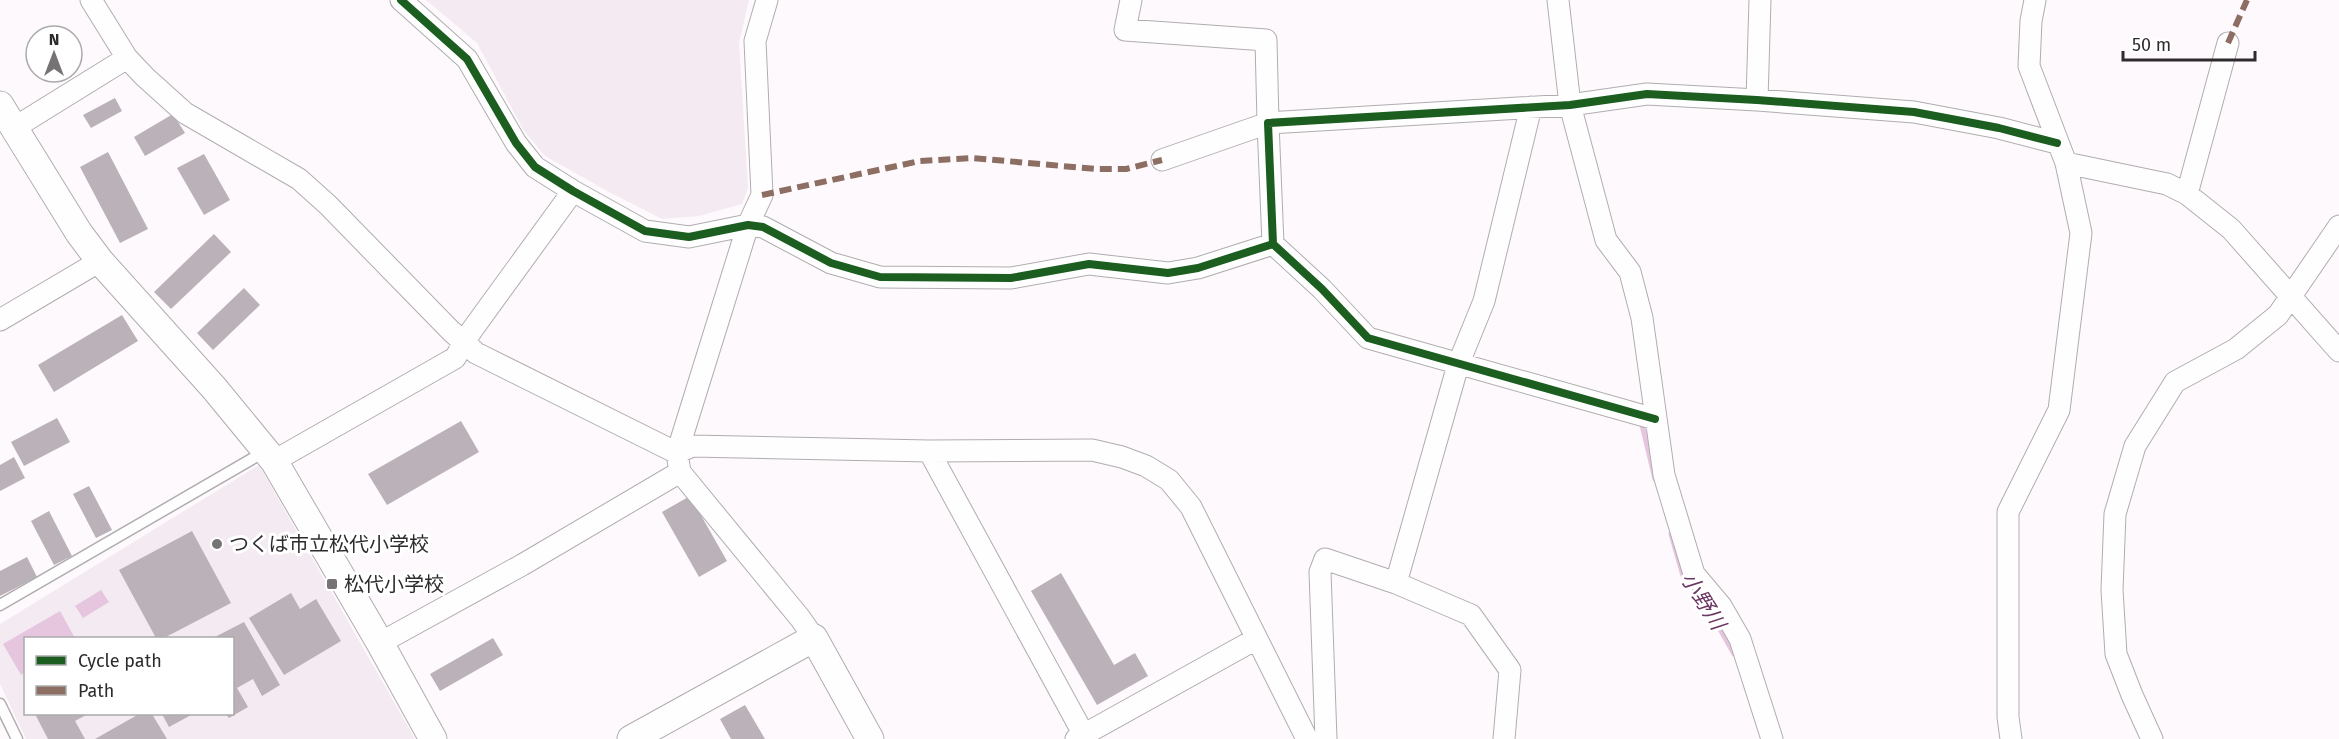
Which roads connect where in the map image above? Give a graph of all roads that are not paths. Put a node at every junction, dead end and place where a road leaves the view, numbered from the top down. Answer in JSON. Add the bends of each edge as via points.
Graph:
{"nodes":[{"id":1,"x":91,"y":0,"type":"edge"},
{"id":2,"x":401,"y":0,"type":"edge"},
{"id":3,"x":767,"y":0,"type":"edge"},
{"id":4,"x":1131,"y":0,"type":"edge"},
{"id":5,"x":1557,"y":0,"type":"edge"},
{"id":6,"x":1760,"y":0,"type":"edge"},
{"id":7,"x":2035,"y":0,"type":"edge"},
{"id":8,"x":2228,"y":43,"type":"dead end"},
{"id":9,"x":127,"y":58,"type":"junction"},
{"id":10,"x":1757,"y":100,"type":"junction"},
{"id":11,"x":0,"y":105,"type":"edge"},
{"id":12,"x":1570,"y":105,"type":"junction"},
{"id":13,"x":1531,"y":106,"type":"junction"},
{"id":14,"x":1268,"y":123,"type":"junction"},
{"id":15,"x":7,"y":132,"type":"edge"},
{"id":16,"x":2058,"y":143,"type":"junction"},
{"id":17,"x":1162,"y":160,"type":"dead end"},
{"id":18,"x":2066,"y":163,"type":"junction"},
{"id":19,"x":573,"y":191,"type":"junction"},
{"id":20,"x":2187,"y":194,"type":"junction"},
{"id":21,"x":748,"y":225,"type":"junction"},
{"id":22,"x":2339,"y":226,"type":"edge"},
{"id":23,"x":1273,"y":244,"type":"junction"},
{"id":24,"x":100,"y":261,"type":"junction"},
{"id":25,"x":2291,"y":297,"type":"junction"},
{"id":26,"x":0,"y":320,"type":"edge"},
{"id":27,"x":465,"y":344,"type":"junction"},
{"id":28,"x":2339,"y":351,"type":"edge"},
{"id":29,"x":1458,"y":365,"type":"junction"},
{"id":30,"x":1655,"y":419,"type":"junction"},
{"id":31,"x":929,"y":451,"type":"junction"},
{"id":32,"x":270,"y":456,"type":"junction"},
{"id":33,"x":678,"y":462,"type":"junction"},
{"id":34,"x":1396,"y":583,"type":"junction"},
{"id":35,"x":0,"y":605,"type":"edge"},
{"id":36,"x":814,"y":638,"type":"junction"},
{"id":37,"x":1256,"y":639,"type":"junction"},
{"id":38,"x":380,"y":643,"type":"junction"},
{"id":39,"x":0,"y":704,"type":"edge"},
{"id":40,"x":1080,"y":737,"type":"edge"},
{"id":41,"x":17,"y":739,"type":"edge"},
{"id":42,"x":433,"y":739,"type":"edge"},
{"id":43,"x":631,"y":739,"type":"edge"},
{"id":44,"x":870,"y":739,"type":"edge"},
{"id":45,"x":1307,"y":739,"type":"edge"},
{"id":46,"x":1326,"y":739,"type":"edge"},
{"id":47,"x":1504,"y":739,"type":"edge"},
{"id":48,"x":1772,"y":739,"type":"edge"},
{"id":49,"x":2011,"y":739,"type":"edge"},
{"id":50,"x":2152,"y":739,"type":"edge"}],
"edges":[{"from":1,"to":9,"type":"street"},
{"from":2,"to":19,"type":"street","via":[[467,59],[516,142],[535,166]]},
{"from":3,"to":21,"type":"street","via":[[755,41],[762,195]]},
{"from":4,"to":14,"type":"street","via":[[1125,30],[1266,40]]},
{"from":5,"to":12,"type":"street"},
{"from":6,"to":10,"type":"street"},
{"from":7,"to":16,"type":"street","via":[[2030,66]]},
{"from":8,"to":20,"type":"street"},
{"from":9,"to":15,"type":"street"},
{"from":9,"to":27,"type":"street","via":[[185,113],[299,179]]},
{"from":10,"to":12,"type":"street","via":[[1647,94]]},
{"from":10,"to":16,"type":"street","via":[[1914,112]]},
{"from":11,"to":15,"type":"street"},
{"from":12,"to":13,"type":"street"},
{"from":12,"to":30,"type":"street","via":[[1606,240],[1630,272],[1642,318]]},
{"from":13,"to":14,"type":"street"},
{"from":13,"to":29,"type":"street","via":[[1484,302]]},
{"from":14,"to":17,"type":"street"},
{"from":14,"to":23,"type":"street"},
{"from":15,"to":24,"type":"street"},
{"from":16,"to":18,"type":"street"},
{"from":18,"to":20,"type":"street","via":[[2168,184]]},
{"from":18,"to":49,"type":"street","via":[[2080,233],[2059,410],[2008,512]]},
{"from":19,"to":21,"type":"street","via":[[645,231],[689,237]]},
{"from":19,"to":27,"type":"street"},
{"from":20,"to":25,"type":"street","via":[[2231,230]]},
{"from":21,"to":23,"type":"street","via":[[763,227],[831,262],[880,277],[1011,278],[1089,264],[1168,273]]},
{"from":21,"to":33,"type":"street"},
{"from":22,"to":25,"type":"street"},
{"from":23,"to":29,"type":"street","via":[[1368,338]]},
{"from":24,"to":26,"type":"street"},
{"from":24,"to":32,"type":"street"},
{"from":25,"to":28,"type":"street"},
{"from":25,"to":50,"type":"street","via":[[2278,315],[2236,349],[2175,382],[2135,446],[2115,514],[2112,590],[2116,654]]},
{"from":27,"to":32,"type":"street","via":[[455,358]]},
{"from":27,"to":33,"type":"street"},
{"from":29,"to":30,"type":"street"},
{"from":29,"to":34,"type":"street"},
{"from":30,"to":48,"type":"street","via":[[1664,475],[1695,574],[1721,606],[1740,639]]},
{"from":31,"to":33,"type":"street","via":[[692,446]]},
{"from":31,"to":37,"type":"street","via":[[1092,450],[1146,466],[1169,480],[1191,507]]},
{"from":31,"to":40,"type":"street"},
{"from":32,"to":35,"type":"lane"},
{"from":32,"to":38,"type":"street"},
{"from":33,"to":36,"type":"street"},
{"from":33,"to":38,"type":"street","via":[[522,565]]},
{"from":34,"to":46,"type":"street","via":[[1325,559],[1320,572]]},
{"from":34,"to":47,"type":"street","via":[[1471,615],[1510,670]]},
{"from":36,"to":43,"type":"street"},
{"from":36,"to":44,"type":"street"},
{"from":37,"to":40,"type":"street"},
{"from":37,"to":45,"type":"street"},
{"from":38,"to":42,"type":"street"},
{"from":39,"to":41,"type":"lane"}]}
